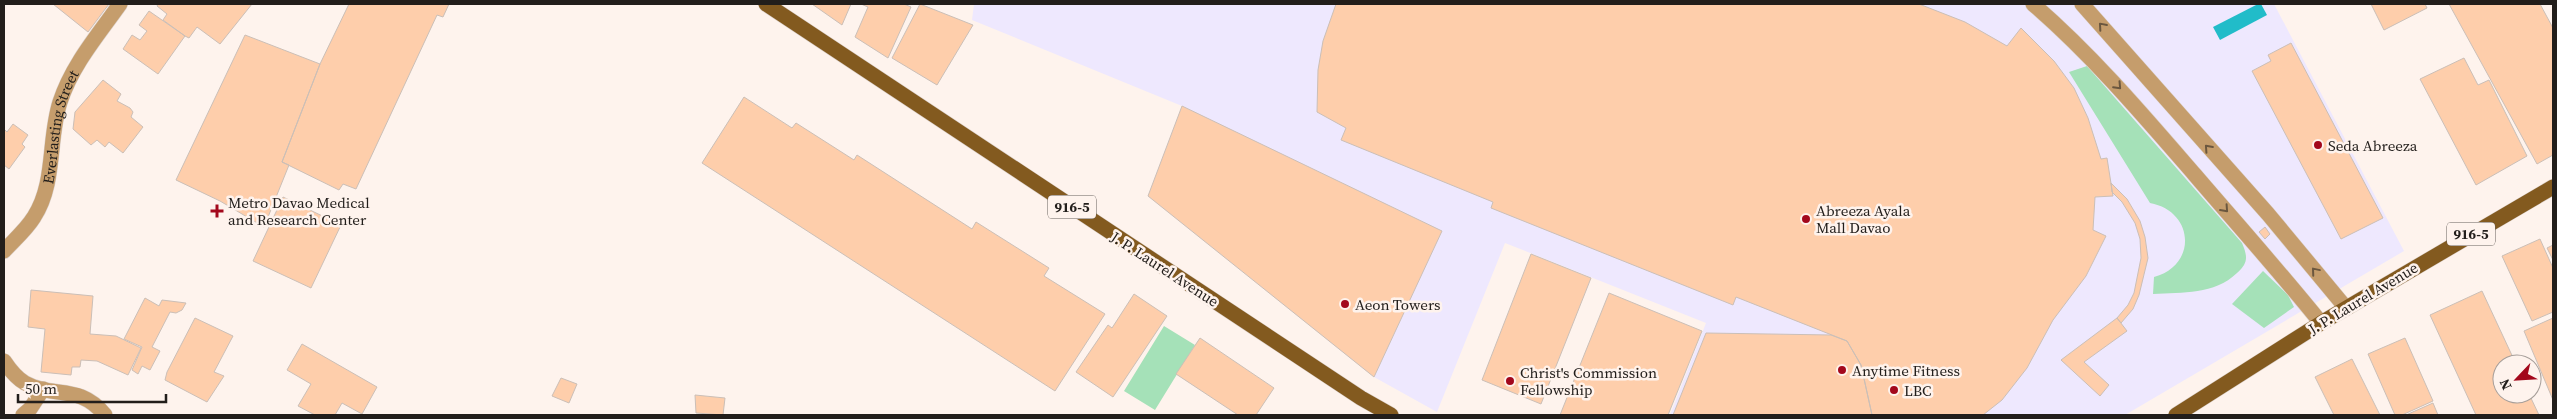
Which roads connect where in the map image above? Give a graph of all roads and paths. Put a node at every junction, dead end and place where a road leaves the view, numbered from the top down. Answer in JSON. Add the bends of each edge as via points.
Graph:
{"nodes":[{"id":1,"x":120,"y":4,"type":"edge"},
{"id":2,"x":766,"y":4,"type":"edge"},
{"id":3,"x":2033,"y":4,"type":"edge"},
{"id":4,"x":2082,"y":4,"type":"edge"},
{"id":5,"x":2553,"y":187,"type":"edge"},
{"id":6,"x":4,"y":251,"type":"edge"},
{"id":7,"x":2346,"y":308,"type":"junction"},
{"id":8,"x":2321,"y":323,"type":"junction"},
{"id":9,"x":4,"y":361,"type":"edge"},
{"id":10,"x":43,"y":389,"type":"junction"},
{"id":11,"x":23,"y":415,"type":"edge"},
{"id":12,"x":105,"y":415,"type":"edge"},
{"id":13,"x":1391,"y":415,"type":"edge"},
{"id":14,"x":2176,"y":415,"type":"edge"}],
"edges":[{"from":1,"to":6,"type":"street","name":"Everlasting Street","via":[[87,50],[61,100],[48,180],[38,210]]},
{"from":2,"to":13,"type":"main road","name":"J. P. Laurel Avenue","number":"916-5","via":[[1360,398]]},
{"from":3,"to":8,"type":"street","one_way":true,"via":[[2122,90],[2268,257]]},
{"from":7,"to":4,"type":"street","one_way":true,"via":[[2268,214]]},
{"from":5,"to":7,"type":"main road","name":"J. P. Laurel Avenue","number":"916-5"},
{"from":7,"to":8,"type":"main road","name":"J. P. Laurel Avenue","number":"916-5"},
{"from":8,"to":14,"type":"main road","name":"J. P. Laurel Avenue","number":"916-5"},
{"from":9,"to":10,"type":"street","via":[[25,384]]},
{"from":10,"to":11,"type":"street"},
{"from":10,"to":12,"type":"street","via":[[80,395]]}]}
